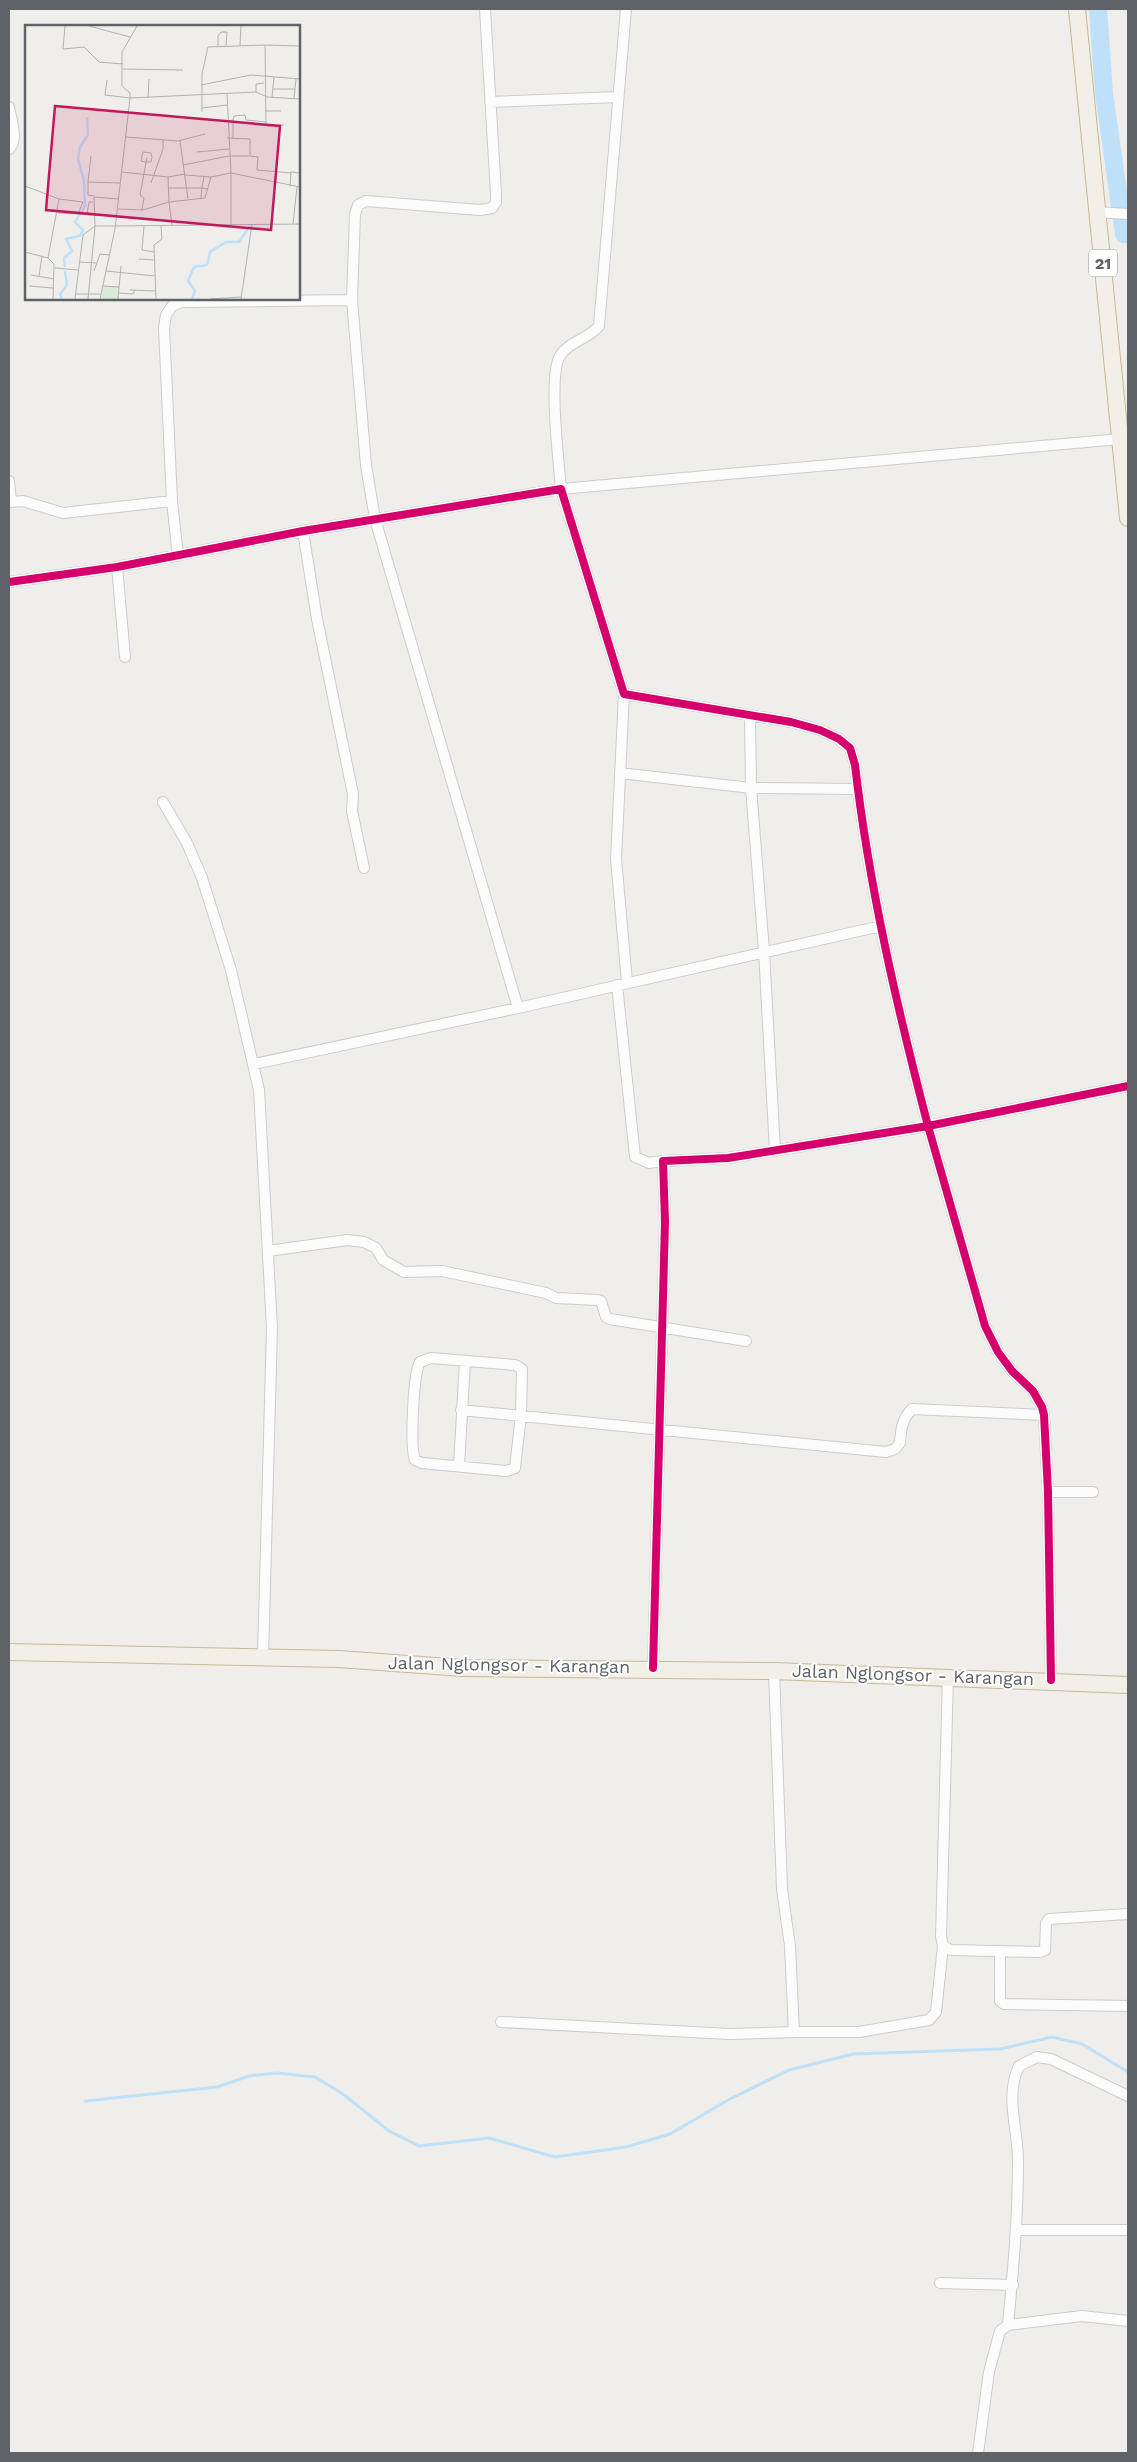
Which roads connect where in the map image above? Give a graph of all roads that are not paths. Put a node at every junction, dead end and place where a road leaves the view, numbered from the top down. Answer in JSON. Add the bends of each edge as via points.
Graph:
{"nodes":[{"id":1,"x":485,"y":9,"type":"edge"},
{"id":2,"x":626,"y":9,"type":"edge"},
{"id":3,"x":1077,"y":9,"type":"edge"},
{"id":4,"x":618,"y":97,"type":"junction"},
{"id":5,"x":490,"y":102,"type":"junction"},
{"id":6,"x":9,"y":107,"type":"edge"},
{"id":7,"x":9,"y":149,"type":"edge"},
{"id":8,"x":1106,"y":212,"type":"junction"},
{"id":9,"x":1128,"y":214,"type":"edge"},
{"id":10,"x":352,"y":300,"type":"junction"},
{"id":11,"x":1120,"y":439,"type":"junction"},
{"id":12,"x":9,"y":481,"type":"edge"},
{"id":13,"x":561,"y":489,"type":"junction"},
{"id":14,"x":172,"y":501,"type":"junction"},
{"id":15,"x":10,"y":502,"type":"edge"},
{"id":16,"x":1128,"y":518,"type":"edge"},
{"id":17,"x":375,"y":519,"type":"junction"},
{"id":18,"x":302,"y":531,"type":"junction"},
{"id":19,"x":178,"y":556,"type":"junction"},
{"id":20,"x":117,"y":567,"type":"junction"},
{"id":21,"x":9,"y":582,"type":"edge"},
{"id":22,"x":125,"y":657,"type":"dead end"},
{"id":23,"x":624,"y":694,"type":"junction"},
{"id":24,"x":750,"y":716,"type":"junction"},
{"id":25,"x":620,"y":774,"type":"junction"},
{"id":26,"x":751,"y":788,"type":"junction"},
{"id":27,"x":858,"y":788,"type":"junction"},
{"id":28,"x":163,"y":802,"type":"dead end"},
{"id":29,"x":364,"y":868,"type":"dead end"},
{"id":30,"x":881,"y":926,"type":"junction"},
{"id":31,"x":764,"y":951,"type":"junction"},
{"id":32,"x":622,"y":984,"type":"junction"},
{"id":33,"x":518,"y":1008,"type":"junction"},
{"id":34,"x":254,"y":1064,"type":"junction"},
{"id":35,"x":1128,"y":1086,"type":"edge"},
{"id":36,"x":928,"y":1126,"type":"junction"},
{"id":37,"x":775,"y":1151,"type":"junction"},
{"id":38,"x":663,"y":1161,"type":"junction"},
{"id":39,"x":268,"y":1252,"type":"junction"},
{"id":40,"x":662,"y":1326,"type":"junction"},
{"id":41,"x":746,"y":1341,"type":"dead end"},
{"id":42,"x":464,"y":1361,"type":"junction"},
{"id":43,"x":461,"y":1410,"type":"junction"},
{"id":44,"x":521,"y":1415,"type":"junction"},
{"id":45,"x":1044,"y":1415,"type":"junction"},
{"id":46,"x":658,"y":1430,"type":"junction"},
{"id":47,"x":459,"y":1466,"type":"junction"},
{"id":48,"x":1048,"y":1492,"type":"junction"},
{"id":49,"x":1094,"y":1492,"type":"dead end"},
{"id":50,"x":9,"y":1652,"type":"edge"},
{"id":51,"x":263,"y":1657,"type":"junction"},
{"id":52,"x":653,"y":1668,"type":"junction"},
{"id":53,"x":774,"y":1670,"type":"junction"},
{"id":54,"x":948,"y":1677,"type":"junction"},
{"id":55,"x":1052,"y":1680,"type":"junction"},
{"id":56,"x":1128,"y":1685,"type":"edge"},
{"id":57,"x":1128,"y":1914,"type":"edge"},
{"id":58,"x":943,"y":1946,"type":"junction"},
{"id":59,"x":1000,"y":1951,"type":"junction"},
{"id":60,"x":1128,"y":2006,"type":"edge"},
{"id":61,"x":501,"y":2022,"type":"dead end"},
{"id":62,"x":794,"y":2032,"type":"junction"},
{"id":63,"x":1128,"y":2096,"type":"edge"},
{"id":64,"x":1017,"y":2230,"type":"junction"},
{"id":65,"x":1128,"y":2230,"type":"edge"},
{"id":66,"x":940,"y":2284,"type":"dead end"},
{"id":67,"x":1013,"y":2285,"type":"junction"},
{"id":68,"x":1128,"y":2320,"type":"edge"},
{"id":69,"x":1008,"y":2325,"type":"junction"},
{"id":70,"x":978,"y":2453,"type":"edge"}],
"edges":[{"from":1,"to":5,"type":"street"},
{"from":2,"to":4,"type":"street"},
{"from":3,"to":8,"type":"highway","number":"21"},
{"from":4,"to":5,"type":"street"},
{"from":4,"to":13,"type":"street","via":[[599,326],[594,333],[565,350],[556,363]]},
{"from":5,"to":10,"type":"street","via":[[496,194],[492,208],[480,210],[366,201],[358,205]]},
{"from":6,"to":7,"type":"street","via":[[14,137]]},
{"from":8,"to":9,"type":"street"},
{"from":8,"to":11,"type":"highway","number":"21"},
{"from":10,"to":14,"type":"street","via":[[182,302],[172,306],[166,315],[164,328]]},
{"from":10,"to":17,"type":"street","via":[[366,465]]},
{"from":11,"to":13,"type":"street"},
{"from":11,"to":16,"type":"highway","number":"21"},
{"from":12,"to":15,"type":"street"},
{"from":13,"to":17,"type":"street"},
{"from":13,"to":23,"type":"street"},
{"from":14,"to":15,"type":"street","via":[[63,513],[23,501]]},
{"from":14,"to":19,"type":"street"},
{"from":17,"to":18,"type":"street"},
{"from":17,"to":33,"type":"street"},
{"from":18,"to":19,"type":"street"},
{"from":18,"to":29,"type":"street","via":[[353,794],[352,811]]},
{"from":19,"to":20,"type":"street"},
{"from":20,"to":21,"type":"street"},
{"from":20,"to":22,"type":"street"},
{"from":23,"to":24,"type":"street"},
{"from":23,"to":25,"type":"street"},
{"from":24,"to":26,"type":"street"},
{"from":24,"to":27,"type":"street","via":[[791,722],[839,739],[850,748]]},
{"from":25,"to":26,"type":"street"},
{"from":25,"to":32,"type":"street","via":[[616,859]]},
{"from":26,"to":27,"type":"street"},
{"from":26,"to":31,"type":"street"},
{"from":27,"to":30,"type":"street"},
{"from":28,"to":34,"type":"street","via":[[202,878],[231,970]]},
{"from":30,"to":31,"type":"street"},
{"from":30,"to":36,"type":"street","via":[[902,1030]]},
{"from":31,"to":32,"type":"street"},
{"from":31,"to":37,"type":"street"},
{"from":32,"to":33,"type":"street"},
{"from":32,"to":38,"type":"street","via":[[635,1157],[648,1163]]},
{"from":33,"to":34,"type":"street"},
{"from":34,"to":39,"type":"street","via":[[260,1100]]},
{"from":35,"to":36,"type":"street"},
{"from":36,"to":37,"type":"street"},
{"from":36,"to":45,"type":"street","via":[[985,1326],[1012,1372],[1033,1390]]},
{"from":37,"to":38,"type":"street","via":[[728,1158]]},
{"from":38,"to":40,"type":"street","via":[[666,1222]]},
{"from":39,"to":40,"type":"street","via":[[347,1240],[364,1242],[376,1248],[383,1260],[404,1272],[442,1271],[556,1298],[598,1300],[610,1319]]},
{"from":39,"to":51,"type":"street","via":[[272,1328]]},
{"from":40,"to":41,"type":"street"},
{"from":40,"to":46,"type":"street"},
{"from":42,"to":43,"type":"street"},
{"from":42,"to":44,"type":"street","via":[[520,1366],[523,1375]]},
{"from":42,"to":47,"type":"street","via":[[424,1359],[416,1372],[415,1460]]},
{"from":43,"to":44,"type":"street"},
{"from":43,"to":47,"type":"street"},
{"from":44,"to":46,"type":"street"},
{"from":44,"to":47,"type":"street","via":[[515,1468],[506,1471]]},
{"from":45,"to":46,"type":"street","via":[[912,1409],[905,1416],[900,1443],[886,1452]]},
{"from":45,"to":48,"type":"street"},
{"from":46,"to":52,"type":"street"},
{"from":48,"to":49,"type":"street"},
{"from":48,"to":55,"type":"street"},
{"from":50,"to":51,"type":"highway","name":"Jalan Nglongsor - Karangan"},
{"from":51,"to":52,"type":"highway","name":"Jalan Nglongsor - Karangan","via":[[463,1668]]},
{"from":52,"to":53,"type":"highway","name":"Jalan Nglongsor - Karangan"},
{"from":53,"to":54,"type":"highway","name":"Jalan Nglongsor - Karangan"},
{"from":53,"to":62,"type":"street","via":[[782,1889],[790,1946]]},
{"from":54,"to":55,"type":"highway","name":"Jalan Nglongsor - Karangan"},
{"from":54,"to":58,"type":"street","via":[[940,1936]]},
{"from":55,"to":56,"type":"highway","name":"Jalan Nglongsor - Karangan"},
{"from":57,"to":59,"type":"street","via":[[1049,1919],[1043,1952]]},
{"from":58,"to":59,"type":"street","via":[[951,1950]]},
{"from":58,"to":62,"type":"street","via":[[936,2012],[929,2020],[859,2032]]},
{"from":59,"to":60,"type":"street","via":[[1000,2001],[1004,2004]]},
{"from":61,"to":62,"type":"street","via":[[730,2034]]},
{"from":63,"to":64,"type":"street","via":[[1051,2059],[1037,2057],[1019,2066],[1012,2088],[1018,2162]]},
{"from":64,"to":65,"type":"street"},
{"from":64,"to":67,"type":"street"},
{"from":66,"to":67,"type":"street"},
{"from":67,"to":69,"type":"street"},
{"from":68,"to":69,"type":"street","via":[[1082,2316]]},
{"from":69,"to":70,"type":"street","via":[[1000,2331],[995,2345]]}]}
